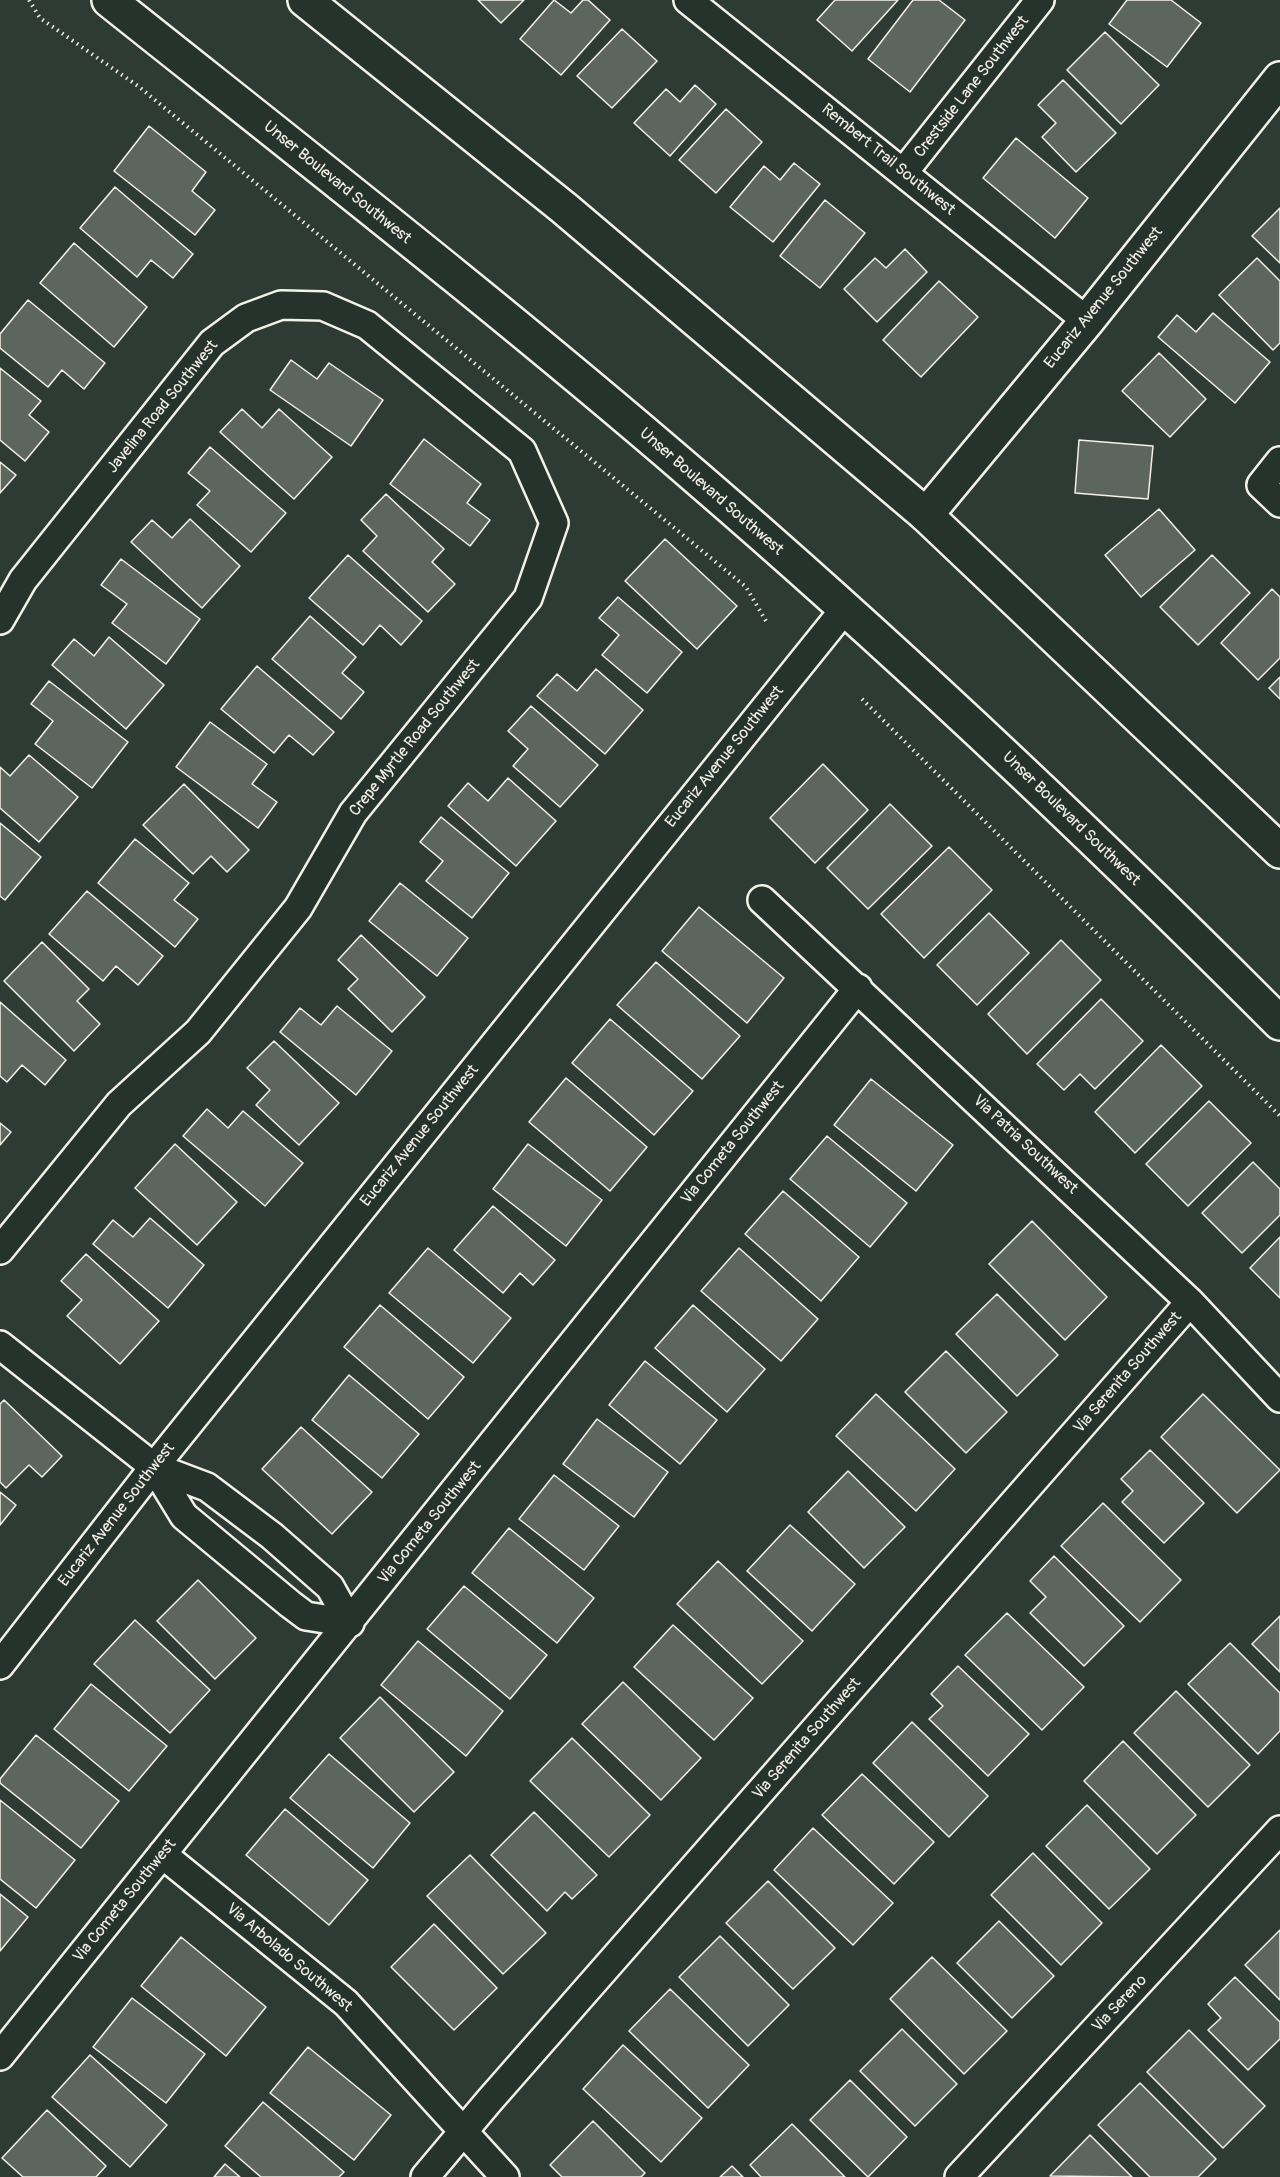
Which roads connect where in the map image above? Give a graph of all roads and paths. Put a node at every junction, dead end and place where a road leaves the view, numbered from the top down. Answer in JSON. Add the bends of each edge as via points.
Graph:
{"nodes":[{"id":1,"x":29,"y":0,"type":"edge"},
{"id":2,"x":109,"y":0,"type":"edge"},
{"id":3,"x":305,"y":0,"type":"edge"},
{"id":4,"x":688,"y":0,"type":"edge"},
{"id":5,"x":1040,"y":0,"type":"edge"},
{"id":6,"x":1280,"y":79,"type":"edge"},
{"id":7,"x":903,"y":173,"type":"junction"},
{"id":8,"x":1087,"y":321,"type":"junction"},
{"id":9,"x":522,"y":451,"type":"joint"},
{"id":10,"x":1280,"y":461,"type":"edge"},
{"id":11,"x":1270,"y":494,"type":"edge"},
{"id":12,"x":926,"y":515,"type":"junction"},
{"id":13,"x":844,"y":609,"type":"junction"},
{"id":14,"x":0,"y":620,"type":"edge"},
{"id":15,"x":766,"y":621,"type":"dead end"},
{"id":16,"x":862,"y":699,"type":"dead end"},
{"id":17,"x":1280,"y":851,"type":"edge"},
{"id":18,"x":762,"y":900,"type":"dead end"},
{"id":19,"x":858,"y":988,"type":"junction"},
{"id":20,"x":1280,"y":1023,"type":"edge"},
{"id":21,"x":1280,"y":1116,"type":"edge"},
{"id":22,"x":0,"y":1250,"type":"edge"},
{"id":23,"x":1190,"y":1302,"type":"junction"},
{"id":24,"x":0,"y":1345,"type":"edge"},
{"id":25,"x":1280,"y":1398,"type":"edge"},
{"id":26,"x":154,"y":1467,"type":"junction"},
{"id":27,"x":350,"y":1623,"type":"junction"},
{"id":28,"x":0,"y":1665,"type":"edge"},
{"id":29,"x":1280,"y":1830,"type":"edge"},
{"id":30,"x":162,"y":1854,"type":"junction"},
{"id":31,"x":0,"y":2056,"type":"edge"},
{"id":32,"x":464,"y":2130,"type":"junction"},
{"id":33,"x":426,"y":2177,"type":"edge"},
{"id":34,"x":505,"y":2177,"type":"edge"},
{"id":35,"x":959,"y":2177,"type":"edge"}],
"edges":[{"from":1,"to":15,"type":"path","via":[[39,18],[138,86],[746,587]]},
{"from":2,"to":13,"type":"main road","name":"Unser Boulevard Southwest","via":[[535,343],[697,478]]},
{"from":3,"to":12,"type":"main road","via":[[564,208]]},
{"from":4,"to":7,"type":"street","name":"Rembert Trail Southwest"},
{"from":5,"to":7,"type":"street","name":"Crestside Lane Southwest"},
{"from":6,"to":8,"type":"main road","name":"Eucariz Avenue Southwest"},
{"from":7,"to":8,"type":"street","name":"Rembert Trail Southwest"},
{"from":8,"to":12,"type":"main road","name":"Eucariz Avenue Southwest"},
{"from":9,"to":14,"type":"street","name":"Javelina Road Southwest","via":[[367,325],[323,306],[281,305],[246,318],[212,344],[23,580]]},
{"from":9,"to":22,"type":"street","name":"Crepe Myrtle Road Southwest","via":[[554,524],[528,598],[353,813],[298,908],[198,1032],[119,1104]]},
{"from":10,"to":11,"type":"street"},
{"from":12,"to":17,"type":"main road"},
{"from":13,"to":20,"type":"main road","name":"Unser Boulevard Southwest","via":[[1033,781]]},
{"from":13,"to":26,"type":"street","name":"Eucariz Avenue Southwest"},
{"from":16,"to":21,"type":"path"},
{"from":18,"to":19,"type":"street","name":"Via Patria Southwest"},
{"from":19,"to":23,"type":"street","name":"Via Patria Southwest"},
{"from":19,"to":27,"type":"street","name":"Via Cometa Southwest"},
{"from":23,"to":25,"type":"street","name":"Via Patria Southwest"},
{"from":23,"to":32,"type":"street","name":"Via Serenita Southwest"},
{"from":24,"to":26,"type":"street"},
{"from":26,"to":27,"type":"street","via":[[207,1487],[272,1536],[330,1587]]},
{"from":26,"to":27,"type":"street","via":[[184,1516],[290,1604],[306,1616]]},
{"from":26,"to":28,"type":"street","name":"Eucariz Avenue Southwest"},
{"from":27,"to":30,"type":"street","name":"Via Cometa Southwest"},
{"from":29,"to":35,"type":"street","name":"Via Sereno"},
{"from":30,"to":31,"type":"street","name":"Via Cometa Southwest"},
{"from":30,"to":32,"type":"street","name":"Via Arbolado Southwest","via":[[346,2003]]},
{"from":32,"to":33,"type":"street","name":"Via Serenita Southwest"},
{"from":32,"to":34,"type":"street","name":"Via Arbolado Southwest"}]}
